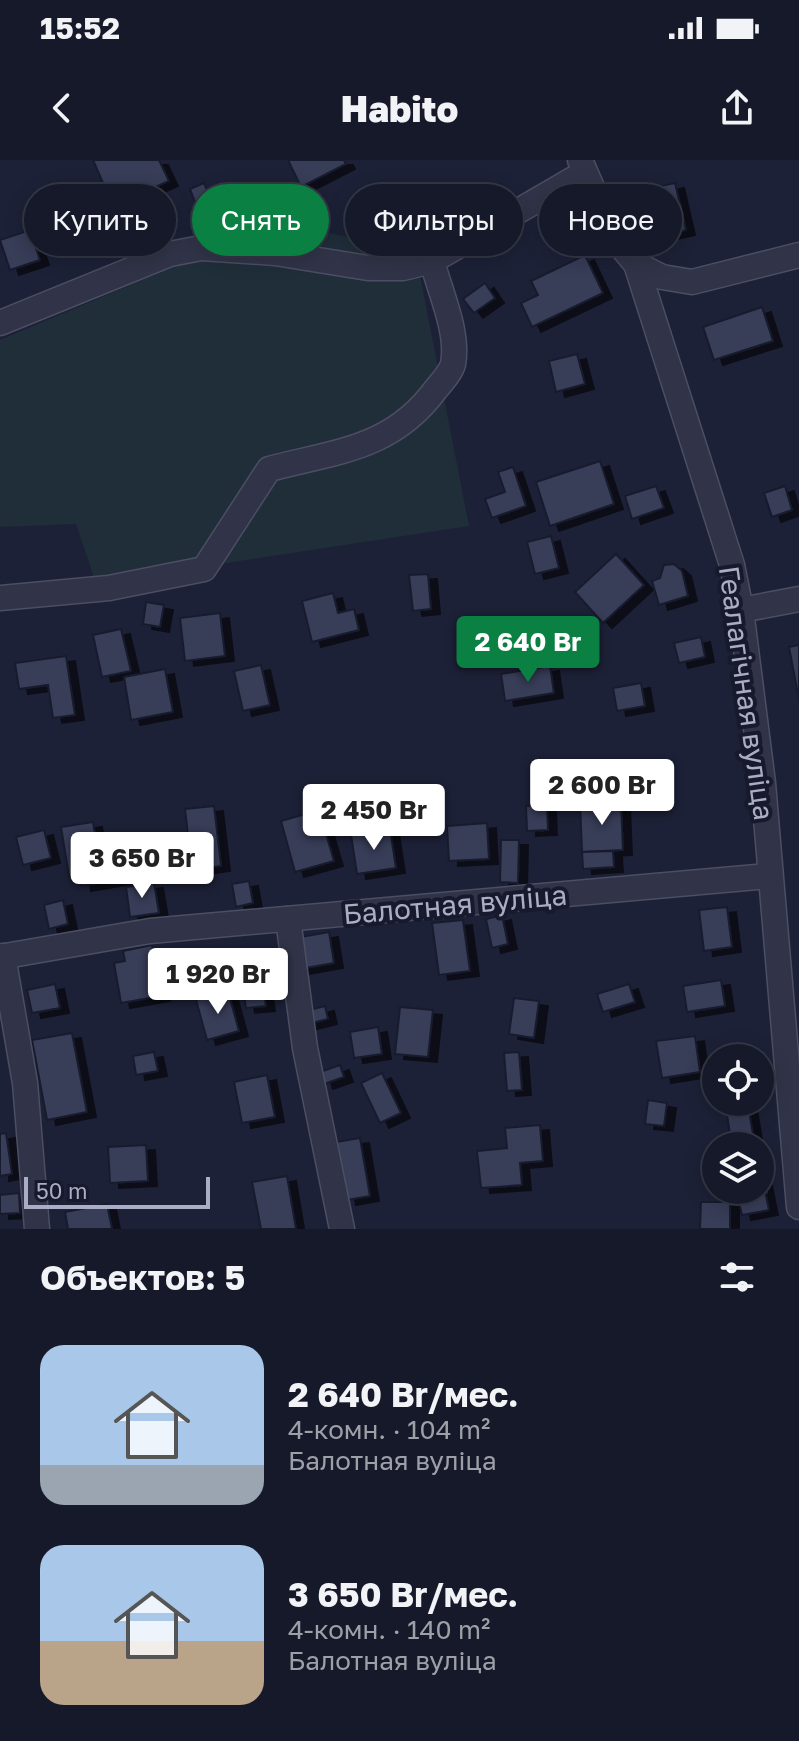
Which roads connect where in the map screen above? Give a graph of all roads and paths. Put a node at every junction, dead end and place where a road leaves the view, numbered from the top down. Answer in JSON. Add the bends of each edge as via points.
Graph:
{"nodes":[{"id":1,"x":582,"y":166,"type":"edge"},
{"id":2,"x":799,"y":255,"type":"edge"},
{"id":3,"x":432,"y":261,"type":"junction"},
{"id":4,"x":636,"y":264,"type":"junction"},
{"id":5,"x":0,"y":323,"type":"edge"},
{"id":6,"x":0,"y":598,"type":"edge"},
{"id":7,"x":799,"y":599,"type":"edge"},
{"id":8,"x":741,"y":610,"type":"junction"},
{"id":9,"x":768,"y":876,"type":"junction"},
{"id":10,"x":288,"y":919,"type":"junction"},
{"id":11,"x":1,"y":956,"type":"edge"},
{"id":12,"x":792,"y":1021,"type":"edge"},
{"id":13,"x":799,"y":1207,"type":"edge"},
{"id":14,"x":799,"y":1213,"type":"edge"},
{"id":15,"x":37,"y":1229,"type":"edge"},
{"id":16,"x":342,"y":1229,"type":"edge"},
{"id":17,"x":798,"y":1229,"type":"edge"}],
"edges":[{"from":1,"to":3,"type":"street"},
{"from":1,"to":4,"type":"street","name":"Геалагічная вуліца","via":[[614,238]]},
{"from":2,"to":4,"type":"street","via":[[692,282],[662,277]]},
{"from":3,"to":5,"type":"street","via":[[368,268],[201,248],[170,254]]},
{"from":3,"to":6,"type":"street","via":[[453,341],[453,366],[402,427],[374,441],[269,469],[204,569],[138,584]]},
{"from":4,"to":8,"type":"street","name":"Геалагічная вуліца","via":[[732,565]]},
{"from":7,"to":8,"type":"street"},
{"from":8,"to":9,"type":"street","name":"Геалагічная вуліца","via":[[763,783]]},
{"from":9,"to":10,"type":"street","name":"Балотная вуліца"},
{"from":9,"to":12,"type":"street","name":"Геалагічная вуліца"},
{"from":10,"to":11,"type":"street","name":"Балотная вуліца","via":[[150,931]]},
{"from":10,"to":16,"type":"street","via":[[305,1048]]},
{"from":11,"to":15,"type":"street","via":[[25,1083]]},
{"from":12,"to":13,"type":"street","name":"Геалагічная вуліца"},
{"from":14,"to":17,"type":"street"}]}
